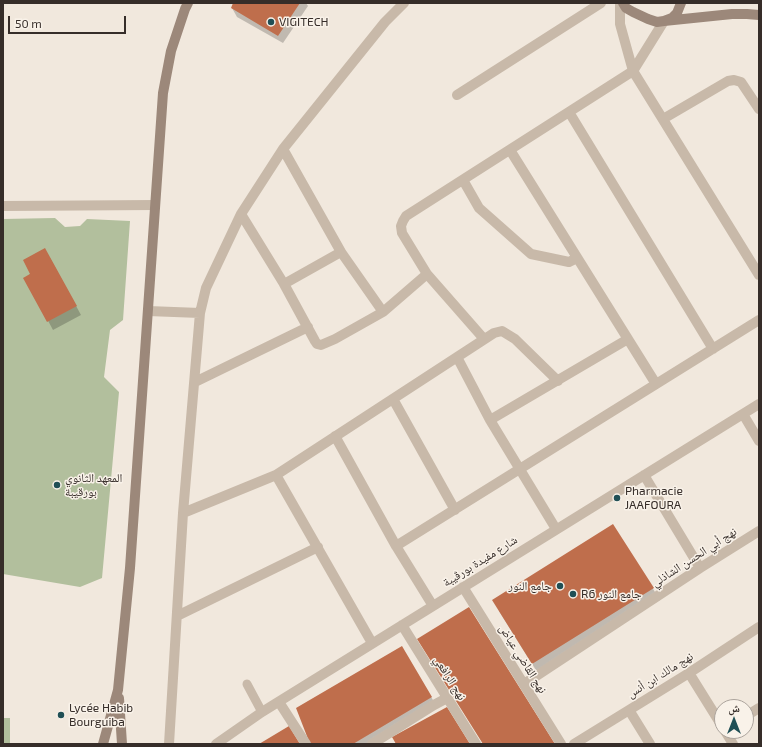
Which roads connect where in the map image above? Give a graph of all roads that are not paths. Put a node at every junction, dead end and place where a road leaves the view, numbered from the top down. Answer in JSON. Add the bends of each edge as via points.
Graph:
{"nodes":[{"id":1,"x":188,"y":3,"type":"edge"},
{"id":2,"x":404,"y":3,"type":"edge"},
{"id":3,"x":601,"y":3,"type":"edge"},
{"id":4,"x":681,"y":3,"type":"edge"},
{"id":5,"x":621,"y":4,"type":"edge"},
{"id":6,"x":759,"y":15,"type":"edge"},
{"id":7,"x":664,"y":21,"type":"junction"},
{"id":8,"x":633,"y":71,"type":"junction"},
{"id":9,"x":457,"y":95,"type":"dead end"},
{"id":10,"x":759,"y":109,"type":"edge"},
{"id":11,"x":569,"y":112,"type":"junction"},
{"id":12,"x":663,"y":119,"type":"junction"},
{"id":13,"x":283,"y":149,"type":"junction"},
{"id":14,"x":510,"y":150,"type":"junction"},
{"id":15,"x":463,"y":180,"type":"junction"},
{"id":16,"x":155,"y":205,"type":"junction"},
{"id":17,"x":3,"y":206,"type":"edge"},
{"id":18,"x":241,"y":214,"type":"junction"},
{"id":19,"x":341,"y":252,"type":"junction"},
{"id":20,"x":577,"y":258,"type":"junction"},
{"id":21,"x":756,"y":263,"type":"edge"},
{"id":22,"x":427,"y":274,"type":"junction"},
{"id":23,"x":759,"y":275,"type":"edge"},
{"id":24,"x":284,"y":284,"type":"junction"},
{"id":25,"x":148,"y":311,"type":"junction"},
{"id":26,"x":383,"y":312,"type":"junction"},
{"id":27,"x":200,"y":313,"type":"junction"},
{"id":28,"x":759,"y":320,"type":"edge"},
{"id":29,"x":308,"y":327,"type":"junction"},
{"id":30,"x":484,"y":339,"type":"junction"},
{"id":31,"x":628,"y":339,"type":"junction"},
{"id":32,"x":713,"y":349,"type":"junction"},
{"id":33,"x":457,"y":357,"type":"junction"},
{"id":34,"x":558,"y":381,"type":"junction"},
{"id":35,"x":195,"y":382,"type":"junction"},
{"id":36,"x":656,"y":384,"type":"junction"},
{"id":37,"x":393,"y":400,"type":"junction"},
{"id":38,"x":759,"y":404,"type":"edge"},
{"id":39,"x":742,"y":414,"type":"junction"},
{"id":40,"x":490,"y":420,"type":"junction"},
{"id":41,"x":335,"y":436,"type":"junction"},
{"id":42,"x":759,"y":442,"type":"edge"},
{"id":43,"x":520,"y":469,"type":"junction"},
{"id":44,"x":276,"y":475,"type":"junction"},
{"id":45,"x":644,"y":475,"type":"junction"},
{"id":46,"x":455,"y":510,"type":"junction"},
{"id":47,"x":183,"y":513,"type":"junction"},
{"id":48,"x":556,"y":529,"type":"junction"},
{"id":49,"x":759,"y":531,"type":"edge"},
{"id":50,"x":396,"y":546,"type":"junction"},
{"id":51,"x":318,"y":547,"type":"junction"},
{"id":52,"x":700,"y":568,"type":"junction"},
{"id":53,"x":463,"y":587,"type":"junction"},
{"id":54,"x":433,"y":606,"type":"junction"},
{"id":55,"x":177,"y":616,"type":"junction"},
{"id":56,"x":402,"y":625,"type":"junction"},
{"id":57,"x":759,"y":627,"type":"edge"},
{"id":58,"x":372,"y":644,"type":"junction"},
{"id":59,"x":689,"y":673,"type":"junction"},
{"id":60,"x":247,"y":684,"type":"dead end"},
{"id":61,"x":524,"y":684,"type":"junction"},
{"id":62,"x":118,"y":690,"type":"junction"},
{"id":63,"x":448,"y":698,"type":"junction"},
{"id":64,"x":278,"y":702,"type":"junction"},
{"id":65,"x":629,"y":710,"type":"junction"},
{"id":66,"x":262,"y":712,"type":"junction"},
{"id":67,"x":714,"y":713,"type":"edge"},
{"id":68,"x":386,"y":740,"type":"edge"},
{"id":69,"x":103,"y":744,"type":"edge"},
{"id":70,"x":122,"y":744,"type":"edge"},
{"id":71,"x":169,"y":744,"type":"edge"},
{"id":72,"x":216,"y":744,"type":"edge"},
{"id":73,"x":306,"y":744,"type":"edge"},
{"id":74,"x":372,"y":744,"type":"edge"},
{"id":75,"x":476,"y":744,"type":"edge"},
{"id":76,"x":561,"y":744,"type":"edge"},
{"id":77,"x":574,"y":744,"type":"edge"},
{"id":78,"x":650,"y":744,"type":"edge"}],
"edges":[{"from":1,"to":16,"type":"main road","via":[[171,51],[163,94]]},
{"from":2,"to":13,"type":"street","via":[[385,22]]},
{"from":3,"to":9,"type":"street"},
{"from":4,"to":7,"type":"main road","via":[[677,13]]},
{"from":5,"to":7,"type":"main road","via":[[648,19]]},
{"from":5,"to":8,"type":"street","via":[[620,24]]},
{"from":6,"to":7,"type":"main road","via":[[732,14]]},
{"from":7,"to":8,"type":"street"},
{"from":8,"to":11,"type":"street"},
{"from":8,"to":12,"type":"street"},
{"from":10,"to":12,"type":"street","via":[[741,82],[734,80],[728,81]]},
{"from":11,"to":14,"type":"street"},
{"from":11,"to":32,"type":"street"},
{"from":12,"to":21,"type":"street"},
{"from":13,"to":18,"type":"street"},
{"from":13,"to":19,"type":"street"},
{"from":14,"to":15,"type":"street"},
{"from":14,"to":20,"type":"street"},
{"from":15,"to":20,"type":"street","via":[[480,208],[531,254],[569,262]]},
{"from":15,"to":22,"type":"street","via":[[406,216],[401,226],[402,233]]},
{"from":16,"to":17,"type":"street"},
{"from":16,"to":25,"type":"main road"},
{"from":18,"to":24,"type":"street"},
{"from":18,"to":27,"type":"street","via":[[206,288]]},
{"from":19,"to":24,"type":"street"},
{"from":19,"to":26,"type":"street"},
{"from":20,"to":31,"type":"street"},
{"from":21,"to":23,"type":"street"},
{"from":22,"to":26,"type":"street"},
{"from":22,"to":30,"type":"street"},
{"from":24,"to":29,"type":"street"},
{"from":25,"to":27,"type":"street"},
{"from":25,"to":62,"type":"main road","via":[[130,568]]},
{"from":26,"to":29,"type":"street","via":[[321,345],[315,341]]},
{"from":27,"to":35,"type":"street"},
{"from":28,"to":32,"type":"street"},
{"from":29,"to":35,"type":"street"},
{"from":30,"to":33,"type":"street"},
{"from":30,"to":34,"type":"street","via":[[502,331],[508,334]]},
{"from":31,"to":34,"type":"street"},
{"from":31,"to":36,"type":"street"},
{"from":32,"to":36,"type":"street"},
{"from":33,"to":37,"type":"street"},
{"from":33,"to":40,"type":"street"},
{"from":34,"to":40,"type":"street"},
{"from":35,"to":47,"type":"street"},
{"from":36,"to":43,"type":"street"},
{"from":37,"to":41,"type":"street"},
{"from":37,"to":46,"type":"street"},
{"from":38,"to":39,"type":"street","name":"شارع مفيدة بورڨيبة"},
{"from":39,"to":42,"type":"street"},
{"from":39,"to":45,"type":"street","name":"شارع مفيدة بورڨيبة"},
{"from":40,"to":43,"type":"street"},
{"from":41,"to":44,"type":"street"},
{"from":41,"to":50,"type":"street"},
{"from":43,"to":46,"type":"street"},
{"from":43,"to":48,"type":"street"},
{"from":44,"to":47,"type":"street"},
{"from":44,"to":51,"type":"street"},
{"from":45,"to":48,"type":"street","name":"شارع مفيدة بورڨيبة"},
{"from":45,"to":52,"type":"street"},
{"from":46,"to":50,"type":"street"},
{"from":47,"to":55,"type":"street"},
{"from":48,"to":53,"type":"street","name":"شارع مفيدة بورڨيبة"},
{"from":49,"to":52,"type":"street","name":"نهج أبي الحسن الشاذلي"},
{"from":50,"to":54,"type":"street"},
{"from":51,"to":55,"type":"street"},
{"from":51,"to":58,"type":"street"},
{"from":52,"to":61,"type":"street","name":"نهج أبي الحسن الشاذلي"},
{"from":53,"to":54,"type":"street","name":"شارع مفيدة بورڨيبة"},
{"from":53,"to":61,"type":"street","name":"نهج القاضي عياض"},
{"from":54,"to":56,"type":"street","name":"شارع مفيدة بورڨيبة"},
{"from":55,"to":71,"type":"street"},
{"from":56,"to":58,"type":"street","name":"شارع مفيدة بورڨيبة"},
{"from":56,"to":63,"type":"street","name":"نهج الرافعي"},
{"from":57,"to":59,"type":"street","name":"نهج مالك ابن أنس"},
{"from":58,"to":64,"type":"street","name":"شارع مفيدة بورڨيبة"},
{"from":59,"to":65,"type":"street","name":"نهج مالك ابن أنس"},
{"from":59,"to":67,"type":"street"},
{"from":60,"to":66,"type":"lane"},
{"from":61,"to":76,"type":"street","name":"نهج القاضي عياض"},
{"from":62,"to":69,"type":"main road"},
{"from":62,"to":70,"type":"main road"},
{"from":63,"to":68,"type":"street","via":[[434,705]]},
{"from":63,"to":75,"type":"street","name":"نهج الرافعي"},
{"from":64,"to":66,"type":"street","name":"شارع مفيدة بورڨيبة"},
{"from":64,"to":73,"type":"street"},
{"from":65,"to":77,"type":"street","name":"نهج مالك ابن أنس"},
{"from":65,"to":78,"type":"street"},
{"from":66,"to":72,"type":"street","name":"شارع مفيدة بورڨيبة"},
{"from":68,"to":74,"type":"street"}]}
